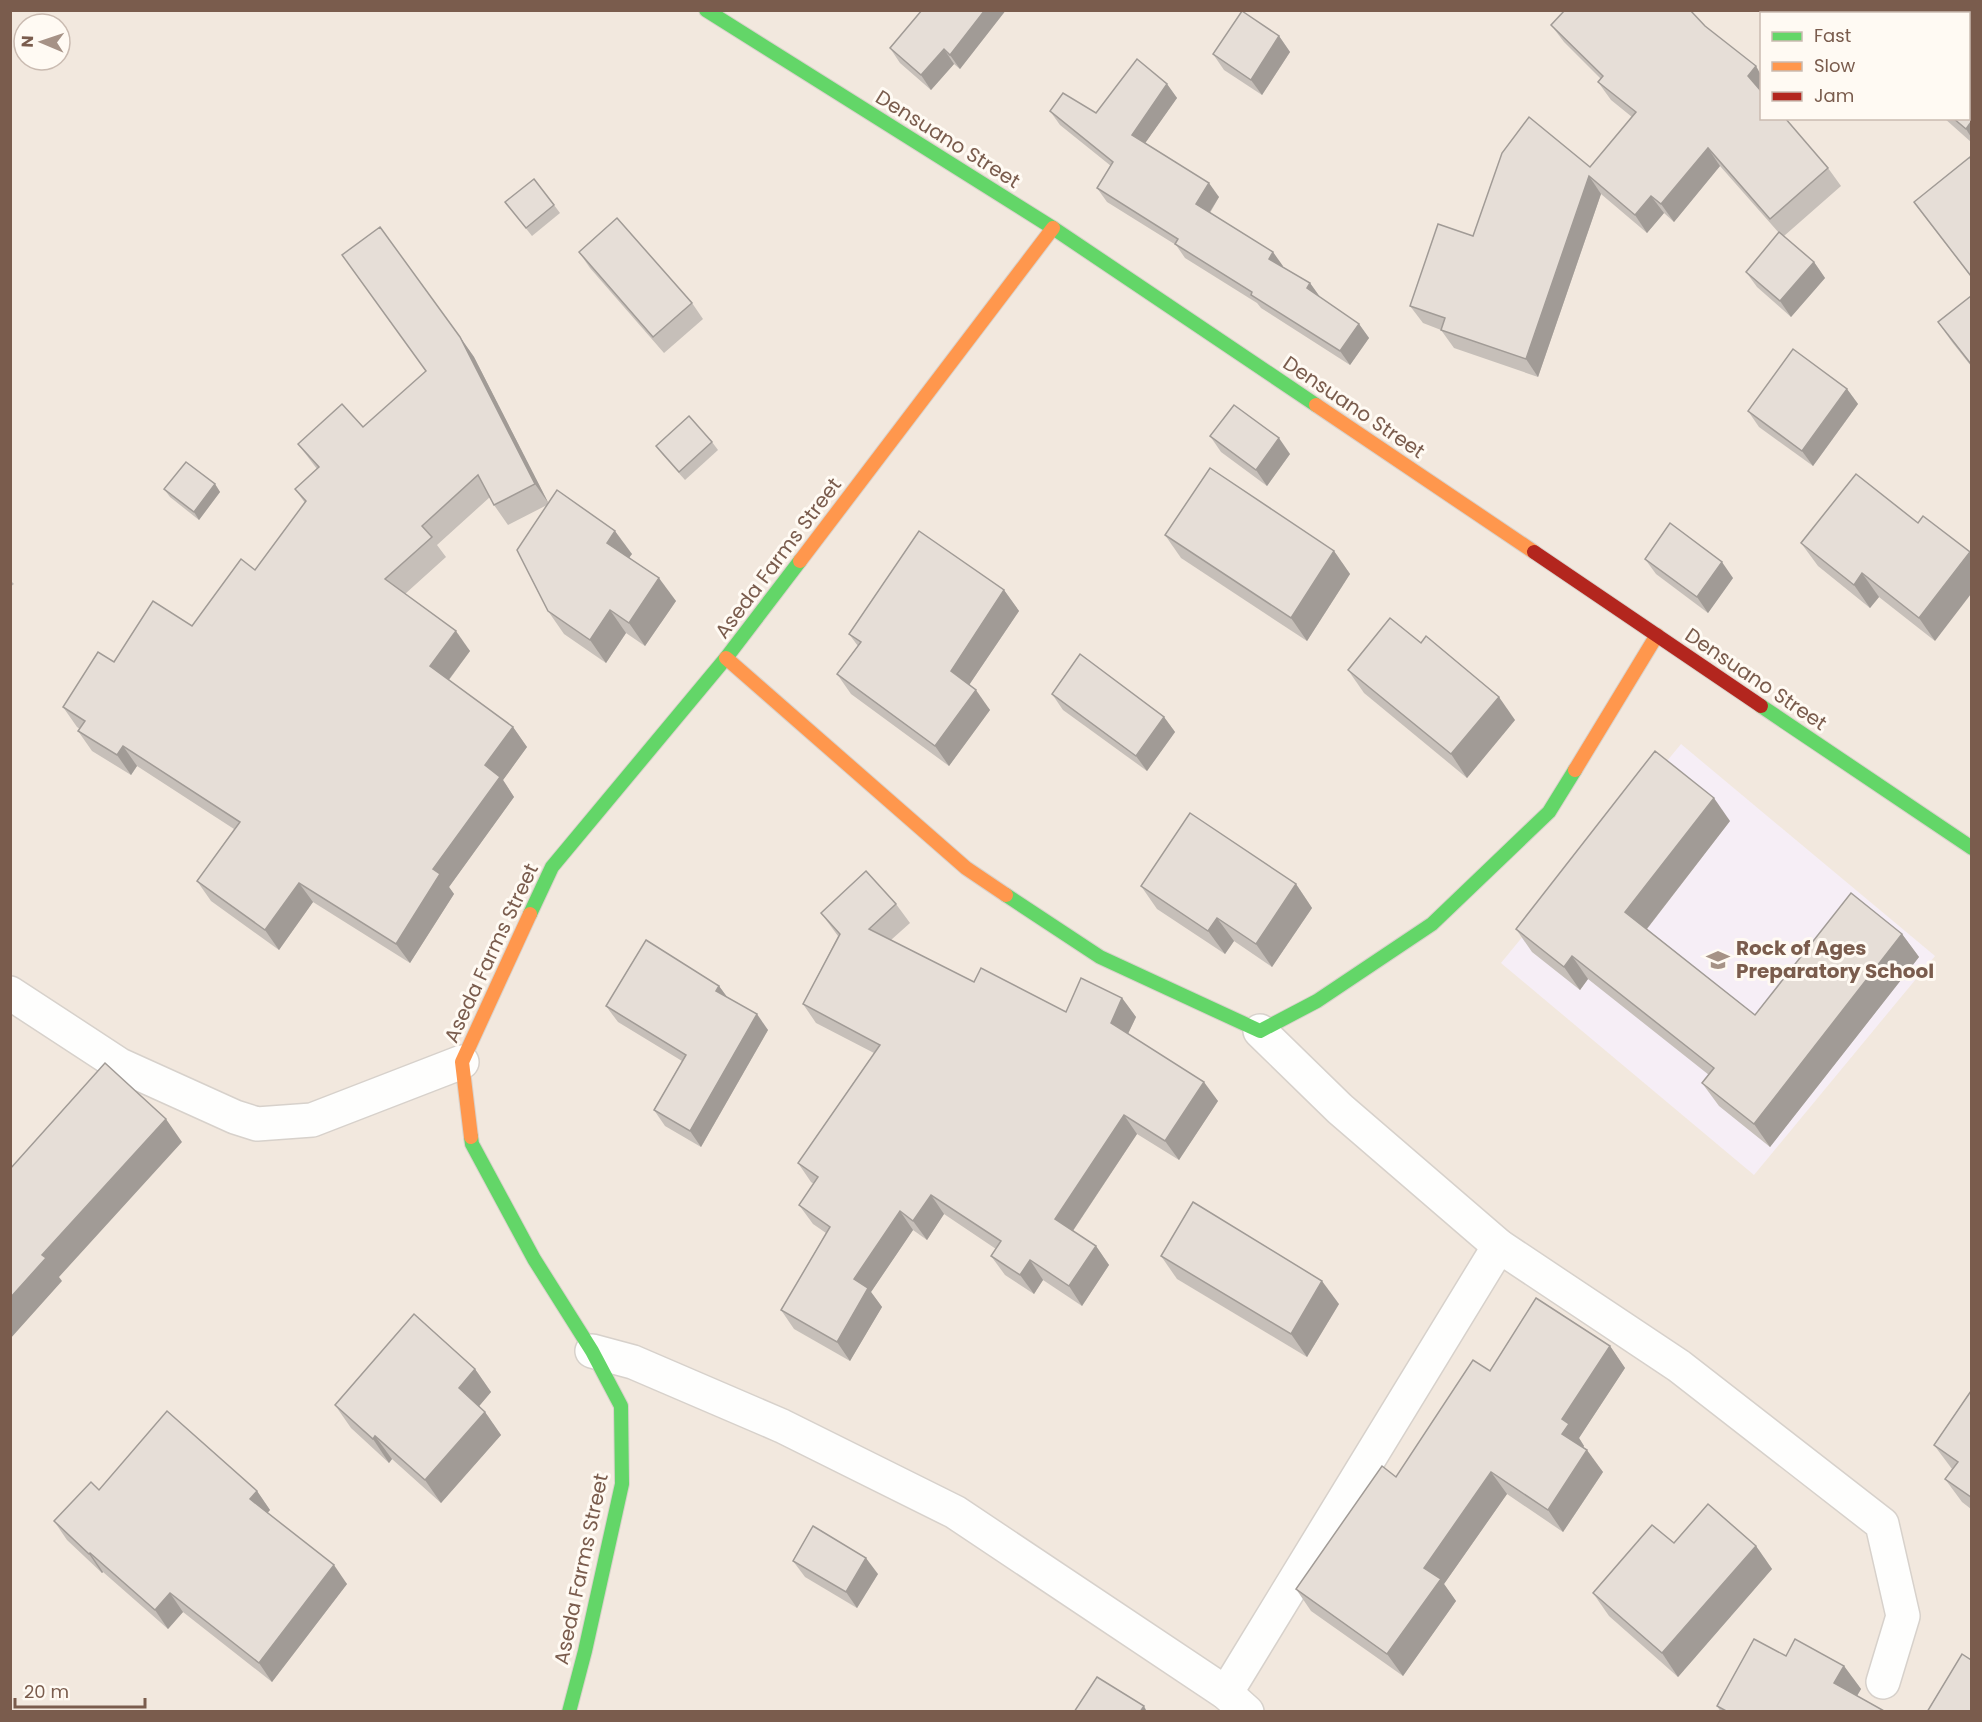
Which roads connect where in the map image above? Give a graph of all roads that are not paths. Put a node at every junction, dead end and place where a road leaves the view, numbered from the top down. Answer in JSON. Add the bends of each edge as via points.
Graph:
{"nodes":[{"id":1,"x":706,"y":10,"type":"edge"},
{"id":2,"x":1053,"y":228,"type":"junction"},
{"id":3,"x":1657,"y":635,"type":"junction"},
{"id":4,"x":726,"y":658,"type":"junction"},
{"id":5,"x":1971,"y":848,"type":"edge"},
{"id":6,"x":10,"y":993,"type":"edge"},
{"id":7,"x":1260,"y":1031,"type":"junction"},
{"id":8,"x":462,"y":1062,"type":"junction"},
{"id":9,"x":1499,"y":1246,"type":"junction"},
{"id":10,"x":592,"y":1350,"type":"junction"},
{"id":11,"x":1883,"y":1682,"type":"dead end"},
{"id":12,"x":1236,"y":1702,"type":"edge"},
{"id":13,"x":569,"y":1712,"type":"edge"}],
"edges":[{"from":1,"to":2,"type":"street","name":"Densuano Street"},
{"from":2,"to":3,"type":"street","name":"Densuano Street"},
{"from":2,"to":4,"type":"street","name":"Aseda Farms Street"},
{"from":3,"to":5,"type":"street","name":"Densuano Street"},
{"from":3,"to":7,"type":"street","via":[[1549,812],[1432,924],[1317,1001]]},
{"from":4,"to":7,"type":"street","via":[[966,868],[1100,957]]},
{"from":4,"to":8,"type":"street","name":"Aseda Farms Street","via":[[552,867]]},
{"from":6,"to":8,"type":"street","via":[[120,1065],[258,1124],[312,1120]]},
{"from":7,"to":9,"type":"street","via":[[1340,1109]]},
{"from":8,"to":10,"type":"street","name":"Aseda Farms Street","via":[[472,1144],[534,1259]]},
{"from":9,"to":11,"type":"street","via":[[1679,1366],[1882,1524],[1903,1616]]},
{"from":9,"to":12,"type":"street"},
{"from":10,"to":12,"type":"street","via":[[633,1362],[782,1426],[955,1512]]},
{"from":10,"to":13,"type":"street","name":"Aseda Farms Street","via":[[621,1406],[622,1484]]}]}
